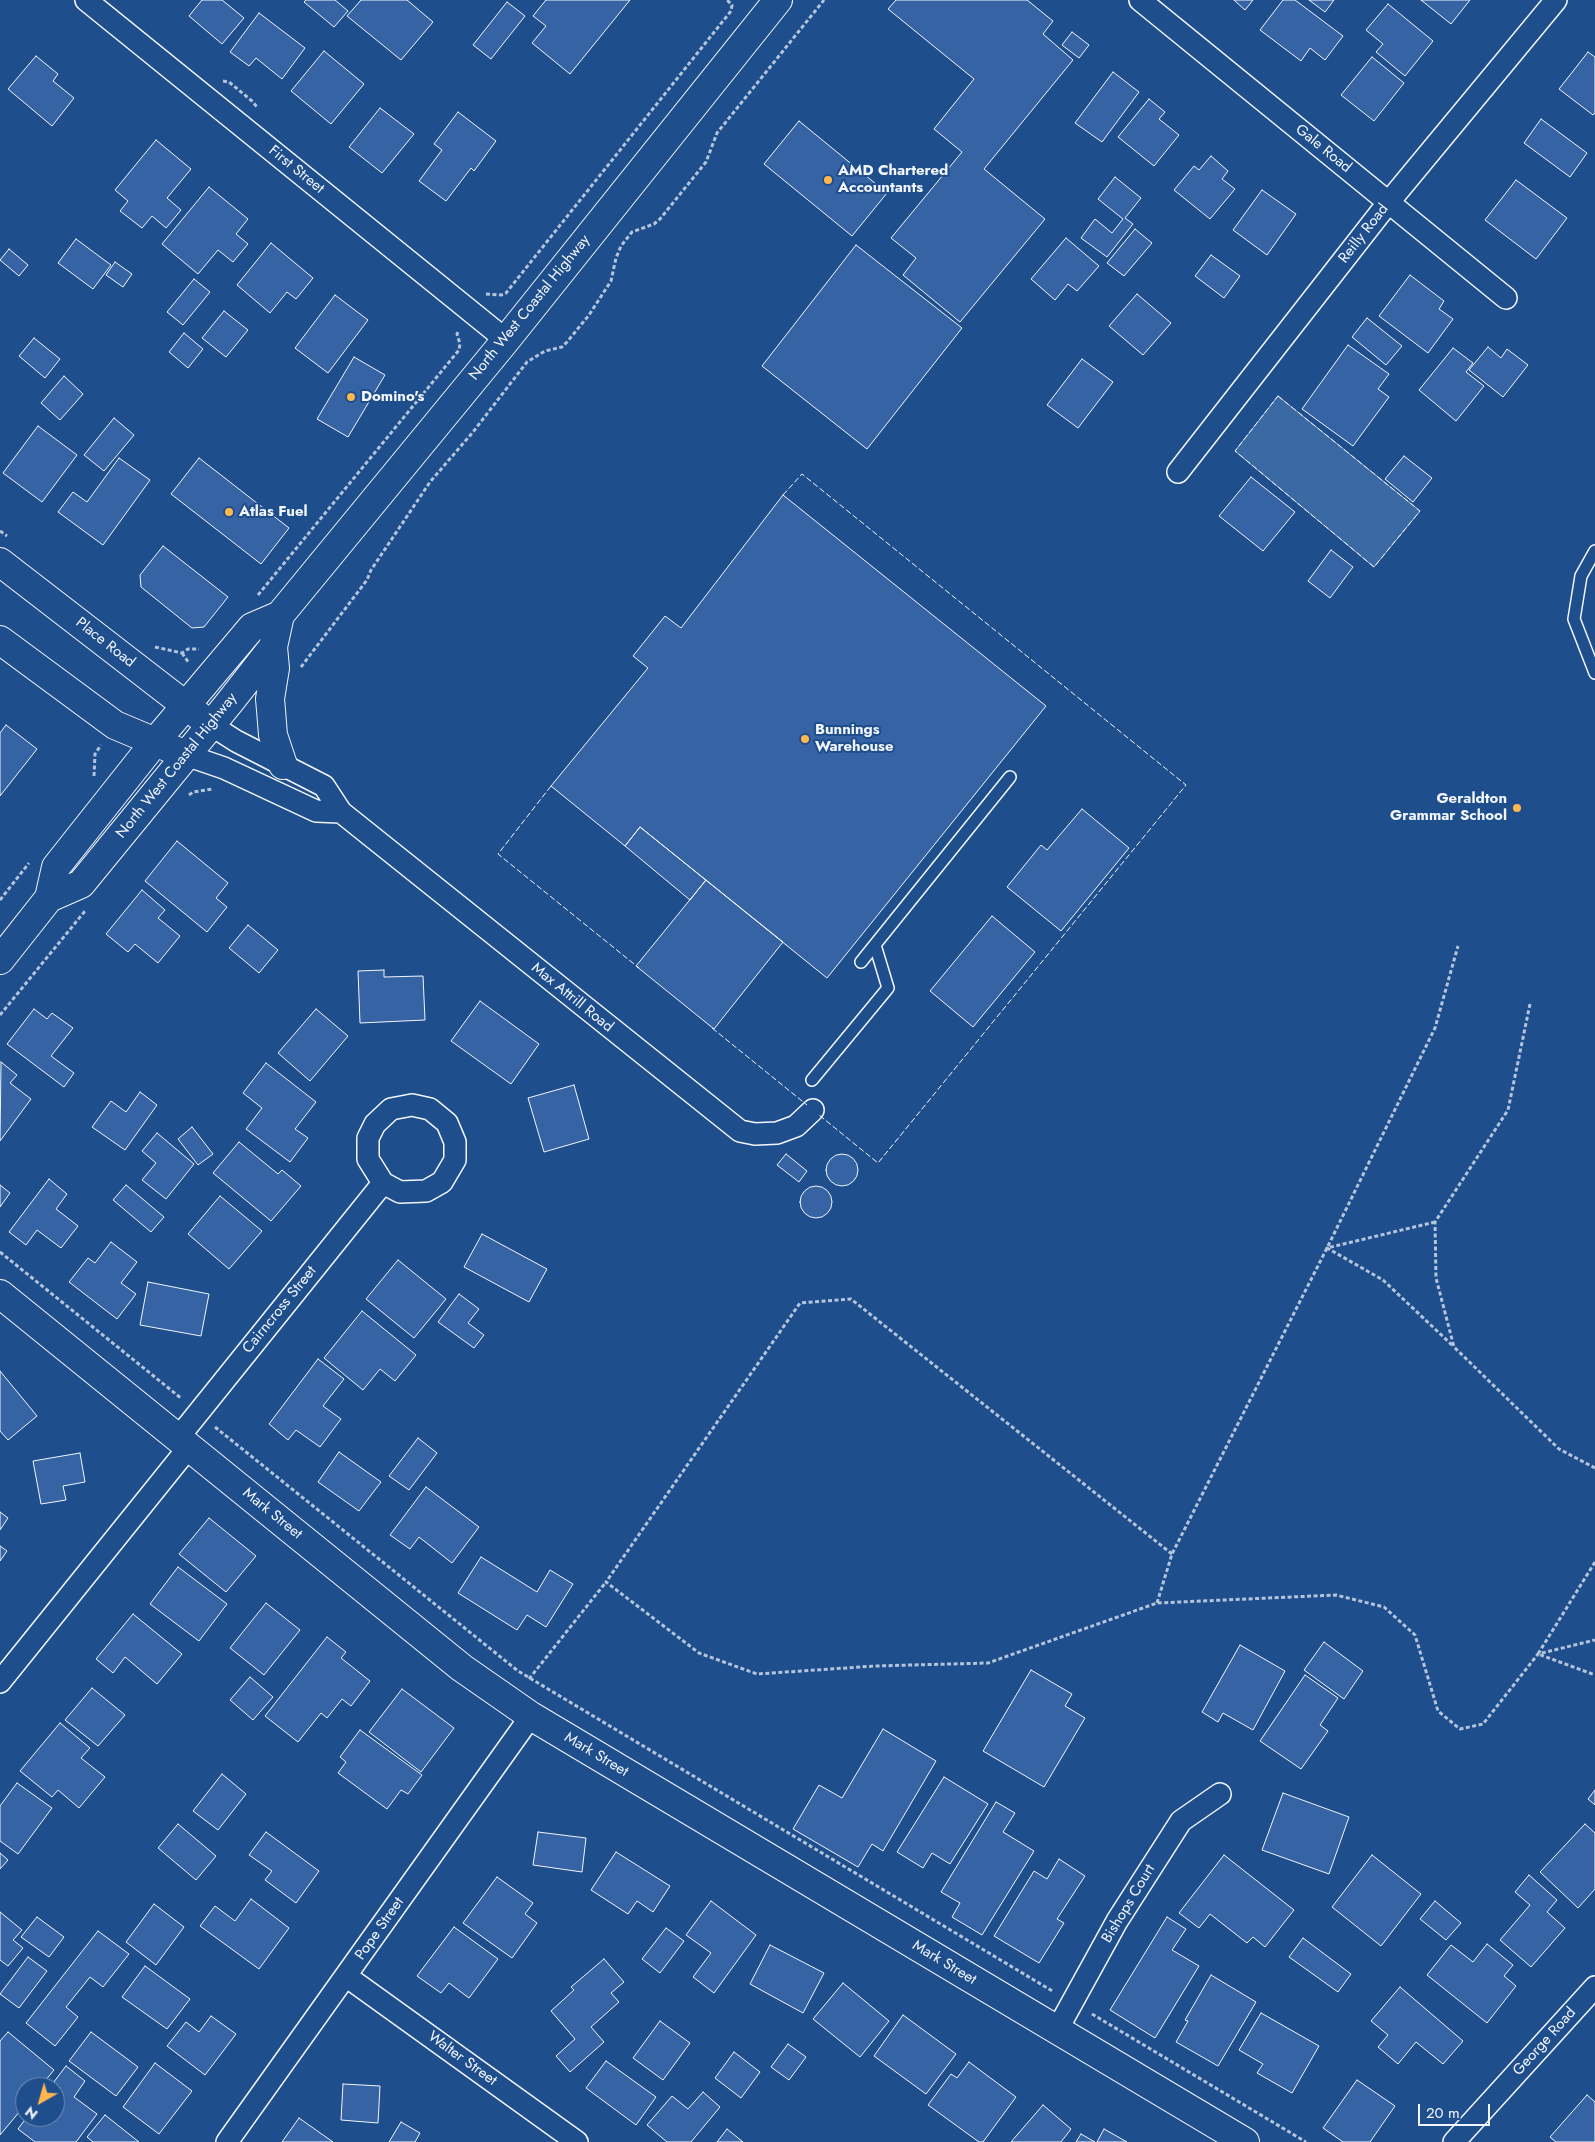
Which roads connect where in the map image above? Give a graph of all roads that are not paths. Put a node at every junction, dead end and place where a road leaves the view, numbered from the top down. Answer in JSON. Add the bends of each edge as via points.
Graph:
{"nodes":[{"id":1,"x":86,"y":0,"type":"edge"},
{"id":2,"x":1140,"y":0,"type":"edge"},
{"id":3,"x":1556,"y":0,"type":"edge"},
{"id":4,"x":775,"y":1,"type":"edge"},
{"id":5,"x":1388,"y":203,"type":"junction"},
{"id":6,"x":1506,"y":298,"type":"dead end"},
{"id":7,"x":506,"y":340,"type":"junction"},
{"id":8,"x":1178,"y":472,"type":"dead end"},
{"id":9,"x":4,"y":549,"type":"edge"},
{"id":10,"x":1595,"y":551,"type":"edge"},
{"id":11,"x":280,"y":615,"type":"junction"},
{"id":12,"x":0,"y":640,"type":"edge"},
{"id":13,"x":273,"y":647,"type":"junction"},
{"id":14,"x":1595,"y":673,"type":"edge"},
{"id":15,"x":185,"y":705,"type":"junction"},
{"id":16,"x":210,"y":725,"type":"junction"},
{"id":17,"x":155,"y":742,"type":"junction"},
{"id":18,"x":186,"y":755,"type":"junction"},
{"id":19,"x":284,"y":765,"type":"junction"},
{"id":20,"x":1010,"y":777,"type":"dead end"},
{"id":21,"x":341,"y":812,"type":"junction"},
{"id":22,"x":49,"y":898,"type":"junction"},
{"id":23,"x":874,"y":945,"type":"junction"},
{"id":24,"x":0,"y":960,"type":"edge"},
{"id":25,"x":861,"y":962,"type":"dead end"},
{"id":26,"x":812,"y":1080,"type":"dead end"},
{"id":27,"x":815,"y":1108,"type":"dead end"},
{"id":28,"x":383,"y":1183,"type":"junction"},
{"id":29,"x":0,"y":1294,"type":"edge"},
{"id":30,"x":183,"y":1442,"type":"junction"},
{"id":31,"x":0,"y":1682,"type":"edge"},
{"id":32,"x":521,"y":1709,"type":"junction"},
{"id":33,"x":1220,"y":1794,"type":"dead end"},
{"id":34,"x":346,"y":1976,"type":"junction"},
{"id":35,"x":1595,"y":1987,"type":"edge"},
{"id":36,"x":1057,"y":2030,"type":"junction"},
{"id":37,"x":227,"y":2142,"type":"edge"},
{"id":38,"x":577,"y":2142,"type":"edge"},
{"id":39,"x":1244,"y":2142,"type":"edge"},
{"id":40,"x":1454,"y":2142,"type":"edge"}],
"edges":[{"from":1,"to":7,"type":"street","name":"First Street"},
{"from":2,"to":5,"type":"street","name":"Gale Road"},
{"from":3,"to":5,"type":"street","name":"Reilly Road"},
{"from":4,"to":7,"type":"main road","name":"North West Coastal Highway"},
{"from":5,"to":6,"type":"street","name":"Gale Road"},
{"from":5,"to":8,"type":"street","name":"Reilly Road"},
{"from":7,"to":11,"type":"main road","name":"North West Coastal Highway"},
{"from":9,"to":15,"type":"main road","name":"Place Road"},
{"from":10,"to":14,"type":"lane","via":[[1581,576],[1574,619]]},
{"from":11,"to":13,"type":"main road","name":"North West Coastal Highway"},
{"from":11,"to":15,"type":"main road","name":"North West Coastal Highway","via":[[252,627]]},
{"from":12,"to":17,"type":"main road","via":[[115,726]]},
{"from":13,"to":16,"type":"main road","name":"North West Coastal Highway"},
{"from":13,"to":19,"type":"main road","via":[[270,699],[273,735]]},
{"from":15,"to":16,"type":"main road","name":"Place Road"},
{"from":15,"to":17,"type":"main road","name":"North West Coastal Highway"},
{"from":16,"to":18,"type":"main road","name":"North West Coastal Highway"},
{"from":16,"to":19,"type":"street","name":"Max Attrill Road"},
{"from":17,"to":18,"type":"main road"},
{"from":17,"to":22,"type":"main road","name":"North West Coastal Highway","via":[[56,868]]},
{"from":18,"to":21,"type":"street","via":[[224,768],[316,811]]},
{"from":18,"to":22,"type":"main road","name":"North West Coastal Highway","via":[[81,884]]},
{"from":19,"to":21,"type":"street","name":"Max Attrill Road","via":[[324,786]]},
{"from":20,"to":23,"type":"lane"},
{"from":21,"to":27,"type":"street","name":"Max Attrill Road","via":[[740,1131],[777,1133],[796,1126]]},
{"from":22,"to":24,"type":"main road","name":"North West Coastal Highway"},
{"from":23,"to":25,"type":"lane"},
{"from":23,"to":26,"type":"lane","via":[[888,988]]},
{"from":28,"to":28,"type":"street","via":[[368,1159],[368,1138],[375,1124],[391,1109],[412,1105],[430,1109],[447,1123],[455,1142],[455,1160],[442,1182],[426,1191],[400,1192]]},
{"from":28,"to":30,"type":"street","name":"Cairncross Street"},
{"from":29,"to":30,"type":"main road","name":"Mark Street"},
{"from":30,"to":31,"type":"street","name":"Cairncross Street"},
{"from":30,"to":32,"type":"main road","name":"Mark Street","via":[[462,1668]]},
{"from":32,"to":34,"type":"street","name":"Pope Street"},
{"from":32,"to":36,"type":"main road","name":"Mark Street"},
{"from":33,"to":36,"type":"street","name":"Bishops Court","via":[[1181,1821],[1117,1921]]},
{"from":34,"to":37,"type":"street","name":"Pope Street"},
{"from":34,"to":38,"type":"street","name":"Walter Street"},
{"from":35,"to":40,"type":"street","name":"George Road"},
{"from":36,"to":39,"type":"main road","name":"Mark Street"}]}
